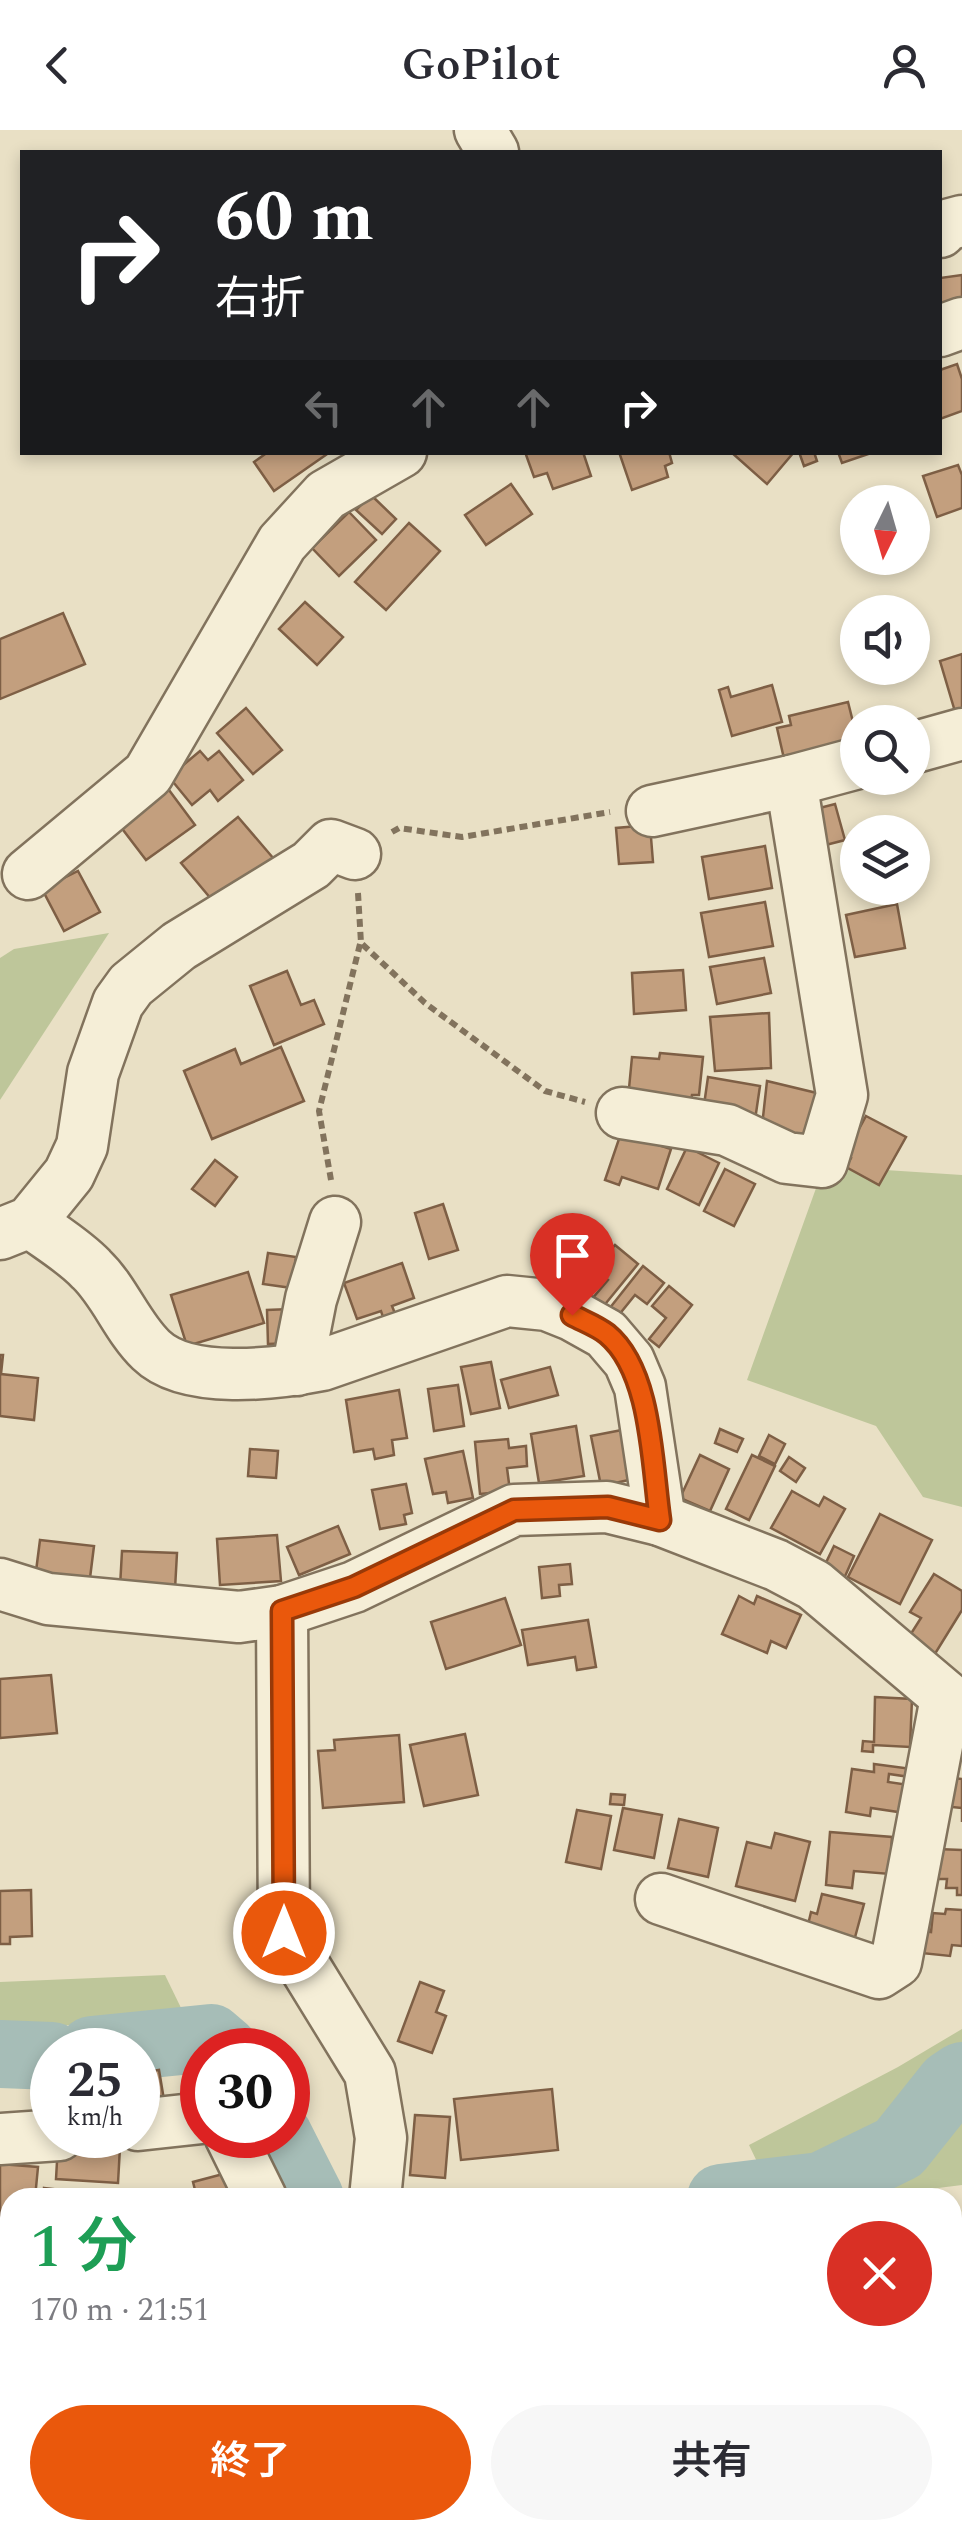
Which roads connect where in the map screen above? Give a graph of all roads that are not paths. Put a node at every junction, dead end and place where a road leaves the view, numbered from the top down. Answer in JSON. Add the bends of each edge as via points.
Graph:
{"nodes":[{"id":1,"x":396,"y":455,"type":"edge"},
{"id":2,"x":962,"y":734,"type":"edge"},
{"id":3,"x":930,"y":743,"type":"edge"},
{"id":4,"x":840,"y":768,"type":"edge"},
{"id":5,"x":791,"y":781,"type":"junction"},
{"id":6,"x":652,"y":810,"type":"road end"},
{"id":7,"x":356,"y":854,"type":"road end"},
{"id":8,"x":28,"y":874,"type":"dead end"},
{"id":9,"x":622,"y":1113,"type":"road end"},
{"id":10,"x":335,"y":1222,"type":"road end"},
{"id":11,"x":15,"y":1228,"type":"edge"},
{"id":12,"x":297,"y":1370,"type":"junction"},
{"id":13,"x":660,"y":1520,"type":"junction"},
{"id":14,"x":0,"y":1584,"type":"edge"},
{"id":15,"x":282,"y":1611,"type":"junction"},
{"id":16,"x":954,"y":1704,"type":"edge"},
{"id":17,"x":661,"y":1900,"type":"dead end"},
{"id":18,"x":30,"y":2137,"type":"edge"},
{"id":19,"x":0,"y":2139,"type":"edge"},
{"id":20,"x":241,"y":2158,"type":"edge"},
{"id":21,"x":255,"y":2188,"type":"edge"},
{"id":22,"x":376,"y":2188,"type":"edge"}],
"edges":[{"from":1,"to":8,"type":"street","via":[[326,495],[282,543],[148,774]]},
{"from":2,"to":3,"type":"street"},
{"from":4,"to":5,"type":"street"},
{"from":5,"to":6,"type":"street"},
{"from":5,"to":9,"type":"street","via":[[842,1095],[822,1162],[787,1158],[727,1130]]},
{"from":7,"to":11,"type":"street","via":[[331,845],[131,985],[118,1003],[94,1074],[82,1146],[69,1174]]},
{"from":10,"to":12,"type":"street"},
{"from":11,"to":12,"type":"street","via":[[92,1270],[150,1349],[170,1364],[198,1373]]},
{"from":12,"to":13,"type":"street","via":[[507,1301],[572,1315],[606,1334],[630,1361],[640,1387]]},
{"from":13,"to":15,"type":"street","via":[[608,1507],[514,1510],[354,1587]]},
{"from":13,"to":16,"type":"street","via":[[814,1585]]},
{"from":14,"to":15,"type":"street","via":[[67,1601],[240,1617]]},
{"from":15,"to":22,"type":"street","via":[[284,1933],[370,2073],[381,2138]]},
{"from":16,"to":17,"type":"street","via":[[896,1962],[879,1973]]},
{"from":18,"to":19,"type":"street"},
{"from":20,"to":21,"type":"street"}]}
